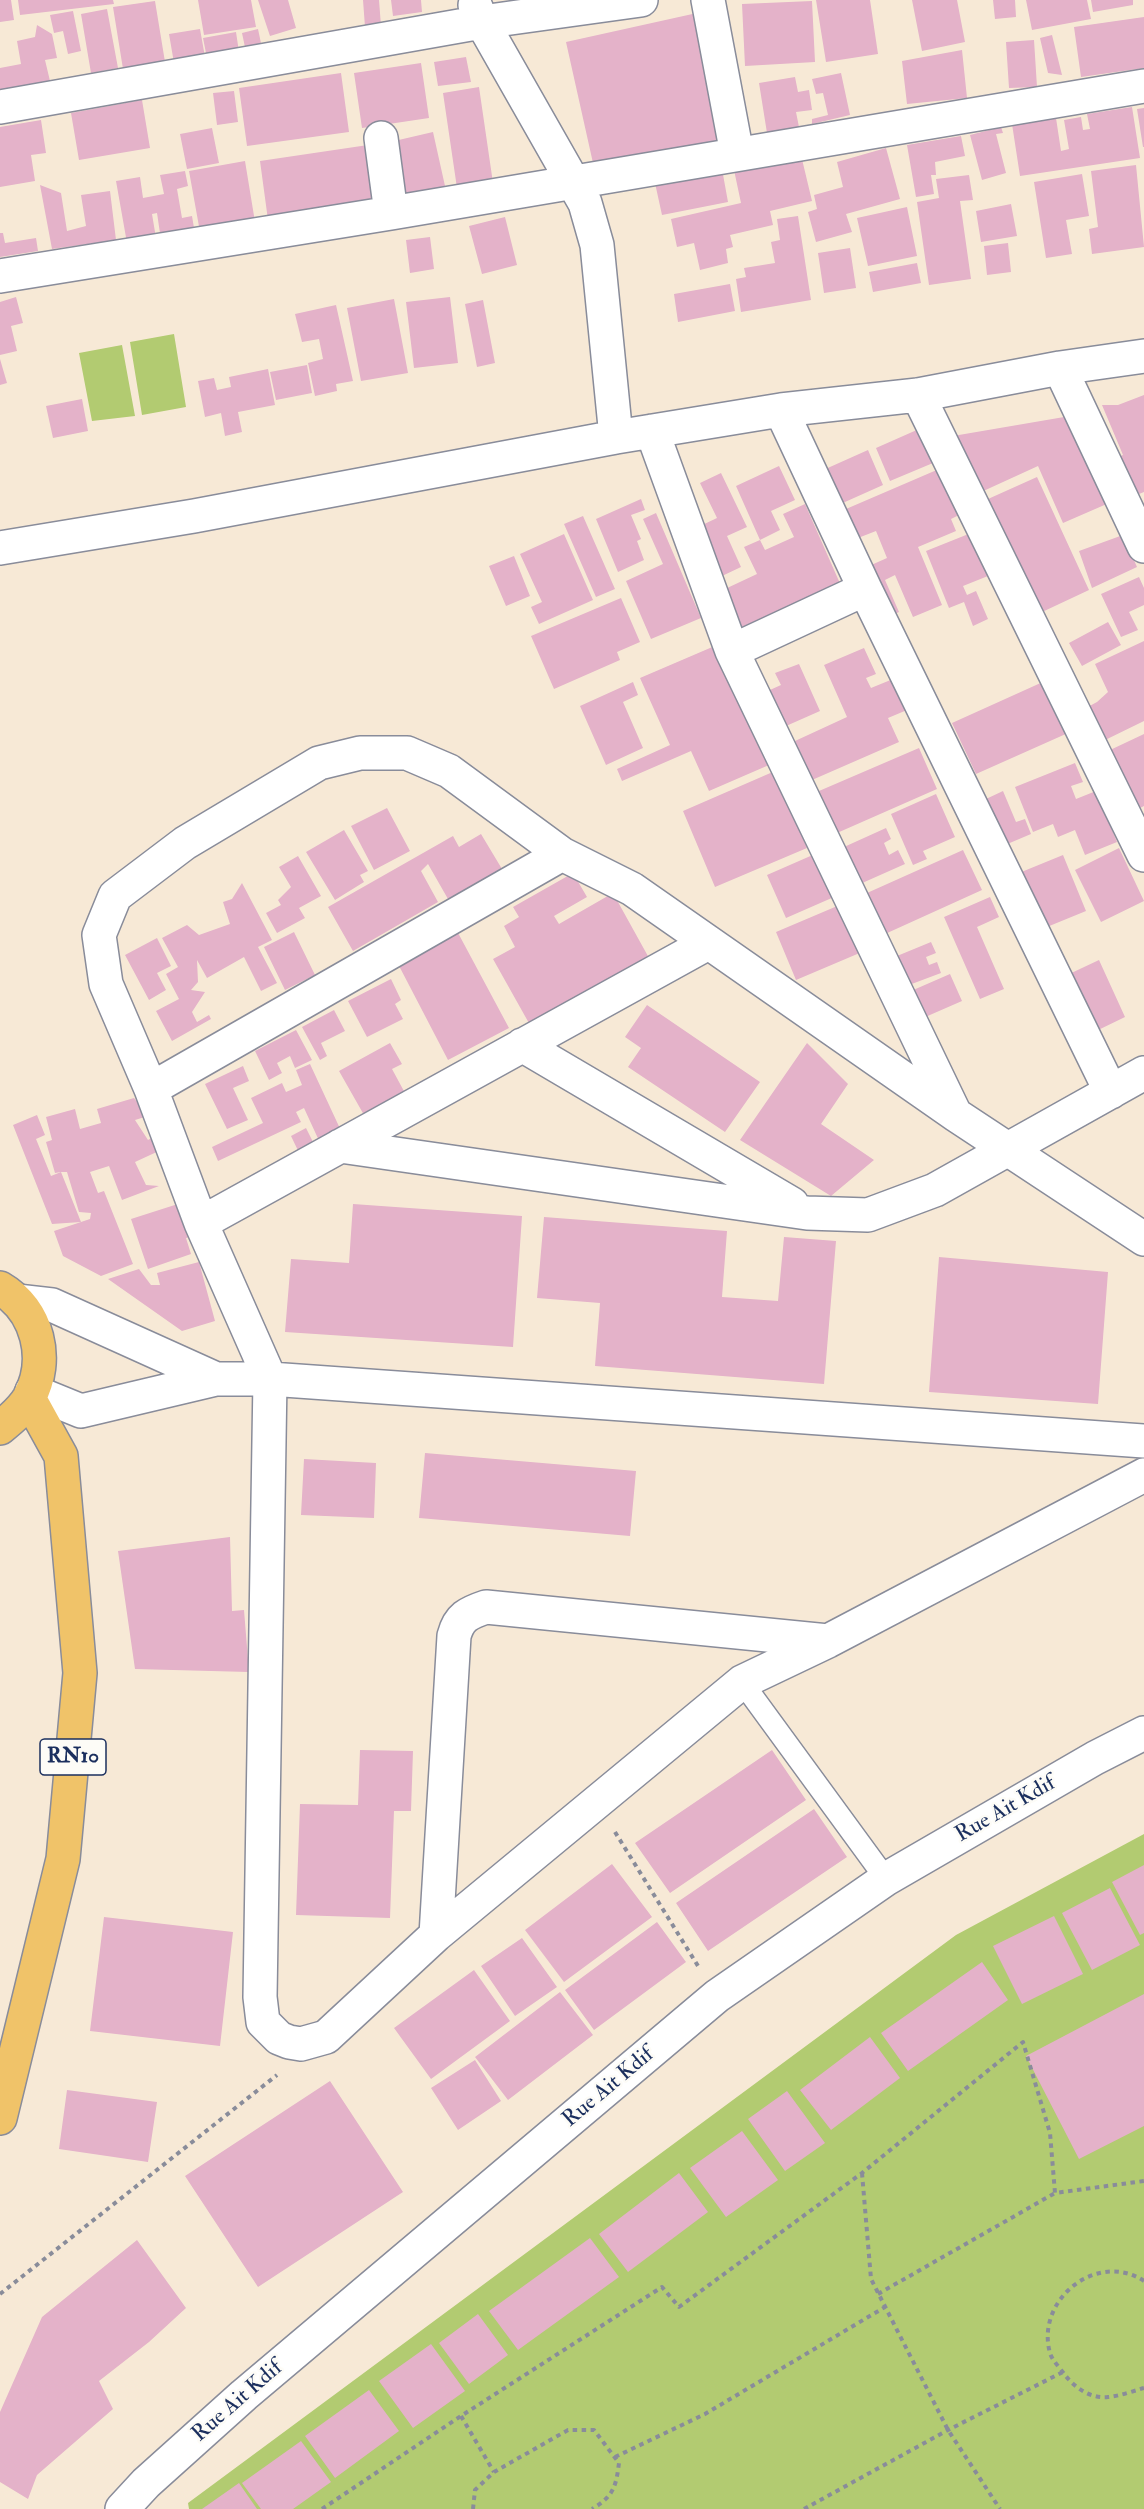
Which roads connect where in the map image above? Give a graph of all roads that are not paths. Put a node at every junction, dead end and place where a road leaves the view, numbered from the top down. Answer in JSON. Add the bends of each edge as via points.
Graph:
{"nodes":[{"id":1,"x":641,"y":0,"type":"edge"},
{"id":2,"x":708,"y":0,"type":"edge"},
{"id":3,"x":478,"y":11,"type":"edge"},
{"id":4,"x":1144,"y":86,"type":"edge"},
{"id":5,"x":0,"y":107,"type":"edge"},
{"id":6,"x":381,"y":138,"type":"dead end"},
{"id":7,"x":737,"y":154,"type":"junction"},
{"id":8,"x":571,"y":182,"type":"junction"},
{"id":9,"x":392,"y":213,"type":"junction"},
{"id":10,"x":0,"y":276,"type":"edge"},
{"id":11,"x":1144,"y":356,"type":"edge"},
{"id":12,"x":1060,"y":368,"type":"junction"},
{"id":13,"x":918,"y":395,"type":"junction"},
{"id":14,"x":781,"y":410,"type":"junction"},
{"id":15,"x":652,"y":431,"type":"junction"},
{"id":16,"x":616,"y":437,"type":"junction"},
{"id":17,"x":1144,"y":546,"type":"edge"},
{"id":18,"x":0,"y":548,"type":"edge"},
{"id":19,"x":865,"y":589,"type":"junction"},
{"id":20,"x":732,"y":651,"type":"junction"},
{"id":21,"x":562,"y":854,"type":"junction"},
{"id":22,"x":1144,"y":855,"type":"edge"},
{"id":23,"x":708,"y":943,"type":"junction"},
{"id":24,"x":522,"y":1045,"type":"junction"},
{"id":25,"x":1144,"y":1073,"type":"edge"},
{"id":26,"x":151,"y":1089,"type":"junction"},
{"id":27,"x":1111,"y":1092,"type":"junction"},
{"id":28,"x":956,"y":1115,"type":"junction"},
{"id":29,"x":340,"y":1146,"type":"junction"},
{"id":30,"x":1008,"y":1150,"type":"junction"},
{"id":31,"x":807,"y":1213,"type":"junction"},
{"id":32,"x":201,"y":1223,"type":"junction"},
{"id":33,"x":1144,"y":1239,"type":"edge"},
{"id":34,"x":5,"y":1289,"type":"edge"},
{"id":35,"x":216,"y":1379,"type":"junction"},
{"id":36,"x":270,"y":1379,"type":"junction"},
{"id":37,"x":31,"y":1395,"type":"junction"},
{"id":38,"x":0,"y":1428,"type":"edge"},
{"id":39,"x":1144,"y":1441,"type":"edge"},
{"id":40,"x":1144,"y":1475,"type":"edge"},
{"id":41,"x":828,"y":1641,"type":"junction"},
{"id":42,"x":742,"y":1682,"type":"junction"},
{"id":43,"x":1144,"y":1733,"type":"edge"},
{"id":44,"x":886,"y":1879,"type":"junction"},
{"id":45,"x":436,"y":1935,"type":"junction"},
{"id":46,"x":0,"y":2118,"type":"edge"},
{"id":47,"x":122,"y":2509,"type":"edge"}],
"edges":[{"from":1,"to":3,"type":"street"},
{"from":2,"to":7,"type":"street"},
{"from":3,"to":5,"type":"street"},
{"from":3,"to":8,"type":"street"},
{"from":4,"to":7,"type":"street"},
{"from":6,"to":9,"type":"street"},
{"from":7,"to":8,"type":"street"},
{"from":8,"to":9,"type":"street"},
{"from":8,"to":16,"type":"street","via":[[585,203],[597,244]]},
{"from":9,"to":10,"type":"street"},
{"from":11,"to":12,"type":"street"},
{"from":12,"to":13,"type":"street"},
{"from":12,"to":17,"type":"street"},
{"from":13,"to":14,"type":"street"},
{"from":13,"to":22,"type":"street"},
{"from":14,"to":15,"type":"street"},
{"from":14,"to":19,"type":"street"},
{"from":15,"to":16,"type":"street"},
{"from":15,"to":20,"type":"street"},
{"from":16,"to":18,"type":"street"},
{"from":19,"to":20,"type":"street"},
{"from":19,"to":27,"type":"street"},
{"from":20,"to":28,"type":"street"},
{"from":21,"to":23,"type":"street","via":[[632,889]]},
{"from":21,"to":26,"type":"street"},
{"from":21,"to":26,"type":"street","via":[[449,771],[407,753],[360,753],[318,763],[185,843],[115,896],[99,935],[106,984]]},
{"from":23,"to":24,"type":"street"},
{"from":23,"to":28,"type":"street"},
{"from":24,"to":29,"type":"street"},
{"from":24,"to":31,"type":"street"},
{"from":25,"to":27,"type":"street"},
{"from":26,"to":32,"type":"street"},
{"from":27,"to":30,"type":"street"},
{"from":28,"to":30,"type":"street"},
{"from":29,"to":31,"type":"street"},
{"from":29,"to":32,"type":"street"},
{"from":30,"to":31,"type":"street","via":[[935,1190],[868,1215]]},
{"from":30,"to":33,"type":"street"},
{"from":32,"to":36,"type":"street"},
{"from":34,"to":35,"type":"street","via":[[52,1305]]},
{"from":34,"to":37,"type":"main road","via":[[32,1322],[39,1347]]},
{"from":35,"to":36,"type":"street"},
{"from":35,"to":37,"type":"street","via":[[81,1411]]},
{"from":36,"to":39,"type":"street"},
{"from":36,"to":45,"type":"street","via":[[261,1905],[263,2022],[289,2042],[313,2042],[326,2037]]},
{"from":37,"to":38,"type":"main road"},
{"from":37,"to":46,"type":"main road","number":"RN10","via":[[61,1456],[80,1673],[63,1859]]},
{"from":40,"to":41,"type":"street"},
{"from":41,"to":42,"type":"street"},
{"from":41,"to":45,"type":"street","via":[[486,1607],[468,1613],[458,1623],[454,1636]]},
{"from":42,"to":44,"type":"lane"},
{"from":42,"to":45,"type":"street"},
{"from":43,"to":44,"type":"street","name":"Rue Ait Kdif"},
{"from":44,"to":47,"type":"street","name":"Rue Ait Kdif","via":[[717,1996],[244,2395]]}]}
